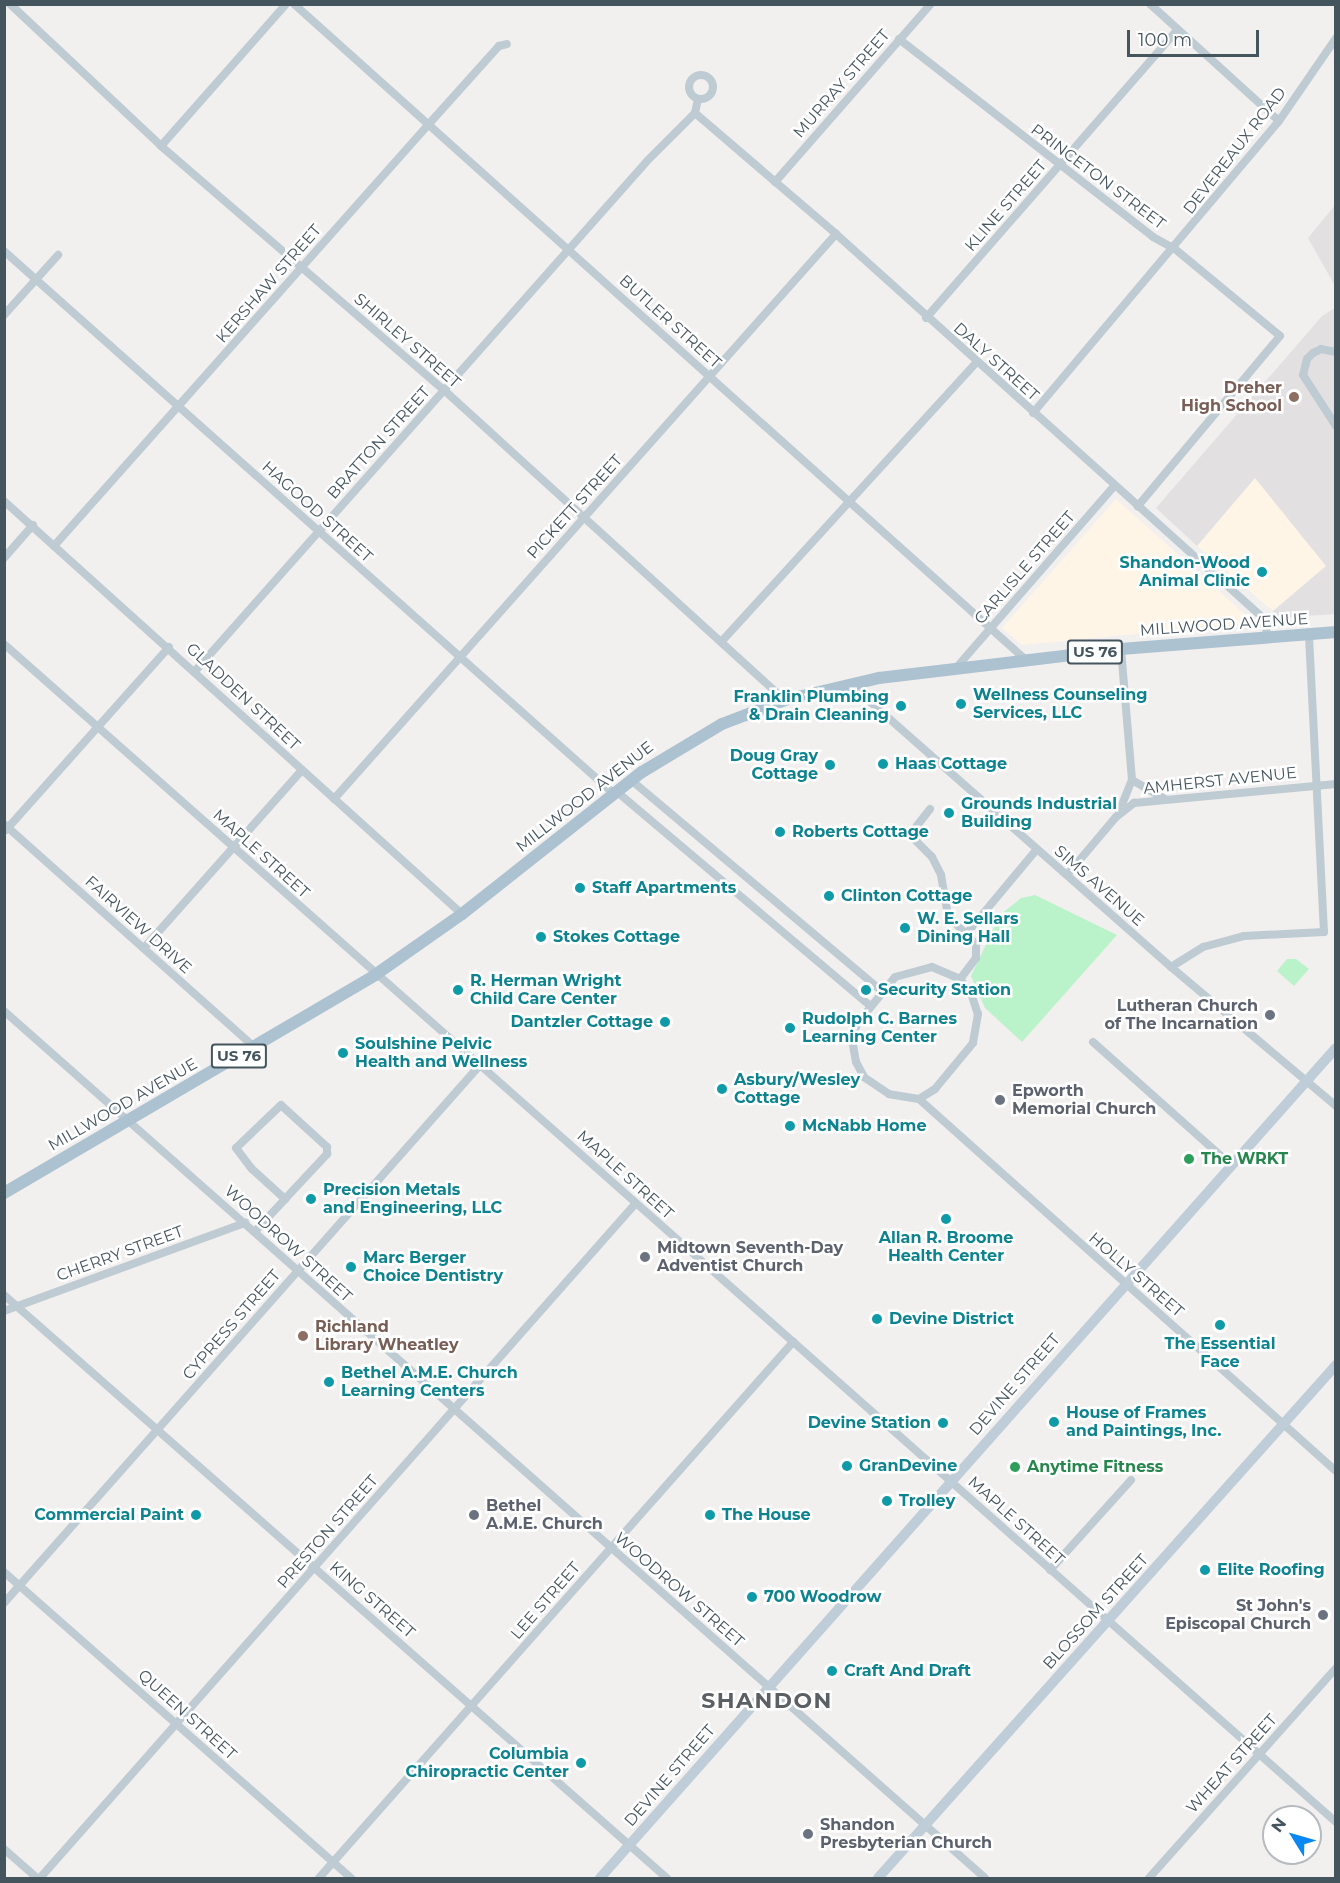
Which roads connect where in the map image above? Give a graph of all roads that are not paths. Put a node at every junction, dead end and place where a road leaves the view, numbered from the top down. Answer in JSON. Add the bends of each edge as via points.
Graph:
{"nodes":[{"id":1,"x":10,"y":4,"type":"edge"},
{"id":2,"x":286,"y":4,"type":"edge"},
{"id":3,"x":294,"y":4,"type":"edge"},
{"id":4,"x":931,"y":4,"type":"edge"},
{"id":5,"x":1150,"y":4,"type":"edge"},
{"id":6,"x":1177,"y":30,"type":"junction"},
{"id":7,"x":1335,"y":38,"type":"edge"},
{"id":8,"x":899,"y":39,"type":"junction"},
{"id":9,"x":507,"y":44,"type":"dead end"},
{"id":10,"x":698,"y":99,"type":"dead end"},
{"id":11,"x":695,"y":113,"type":"junction"},
{"id":12,"x":1279,"y":121,"type":"junction"},
{"id":13,"x":428,"y":125,"type":"junction"},
{"id":14,"x":161,"y":146,"type":"junction"},
{"id":15,"x":1059,"y":165,"type":"junction"},
{"id":16,"x":775,"y":182,"type":"junction"},
{"id":17,"x":836,"y":234,"type":"junction"},
{"id":18,"x":1175,"y":249,"type":"junction"},
{"id":19,"x":4,"y":251,"type":"edge"},
{"id":20,"x":570,"y":251,"type":"junction"},
{"id":21,"x":58,"y":255,"type":"dead end"},
{"id":22,"x":302,"y":267,"type":"junction"},
{"id":23,"x":37,"y":279,"type":"junction"},
{"id":24,"x":4,"y":315,"type":"edge"},
{"id":25,"x":926,"y":318,"type":"junction"},
{"id":26,"x":1335,"y":352,"type":"edge"},
{"id":27,"x":976,"y":362,"type":"junction"},
{"id":28,"x":709,"y":375,"type":"junction"},
{"id":29,"x":445,"y":391,"type":"junction"},
{"id":30,"x":178,"y":408,"type":"junction"},
{"id":31,"x":1033,"y":413,"type":"junction"},
{"id":32,"x":1335,"y":426,"type":"edge"},
{"id":33,"x":1114,"y":486,"type":"junction"},
{"id":34,"x":4,"y":501,"type":"edge"},
{"id":35,"x":850,"y":501,"type":"junction"},
{"id":36,"x":1138,"y":506,"type":"junction"},
{"id":37,"x":585,"y":517,"type":"junction"},
{"id":38,"x":33,"y":525,"type":"junction"},
{"id":39,"x":319,"y":530,"type":"junction"},
{"id":40,"x":54,"y":546,"type":"junction"},
{"id":41,"x":4,"y":558,"type":"edge"},
{"id":42,"x":991,"y":628,"type":"junction"},
{"id":43,"x":1335,"y":632,"type":"edge"},
{"id":44,"x":1309,"y":635,"type":"junction"},
{"id":45,"x":1268,"y":637,"type":"junction"},
{"id":46,"x":722,"y":640,"type":"junction"},
{"id":47,"x":4,"y":644,"type":"edge"},
{"id":48,"x":170,"y":647,"type":"junction"},
{"id":49,"x":1121,"y":649,"type":"junction"},
{"id":50,"x":458,"y":657,"type":"junction"},
{"id":51,"x":1026,"y":660,"type":"junction"},
{"id":52,"x":956,"y":668,"type":"junction"},
{"id":53,"x":196,"y":670,"type":"junction"},
{"id":54,"x":849,"y":683,"type":"junction"},
{"id":55,"x":785,"y":700,"type":"junction"},
{"id":56,"x":97,"y":726,"type":"junction"},
{"id":57,"x":302,"y":770,"type":"junction"},
{"id":58,"x":631,"y":780,"type":"junction"},
{"id":59,"x":1132,"y":780,"type":"junction"},
{"id":60,"x":1335,"y":784,"type":"edge"},
{"id":61,"x":1317,"y":785,"type":"junction"},
{"id":62,"x":614,"y":792,"type":"junction"},
{"id":63,"x":334,"y":799,"type":"junction"},
{"id":64,"x":1166,"y":800,"type":"junction"},
{"id":65,"x":930,"y":809,"type":"dead end"},
{"id":66,"x":1116,"y":817,"type":"junction"},
{"id":67,"x":6,"y":827,"type":"edge"},
{"id":68,"x":234,"y":847,"type":"junction"},
{"id":69,"x":1037,"y":849,"type":"junction"},
{"id":70,"x":1067,"y":875,"type":"junction"},
{"id":71,"x":462,"y":914,"type":"junction"},
{"id":72,"x":967,"y":933,"type":"junction"},
{"id":73,"x":144,"y":948,"type":"junction"},
{"id":74,"x":1171,"y":967,"type":"junction"},
{"id":75,"x":375,"y":975,"type":"junction"},
{"id":76,"x":960,"y":979,"type":"junction"},
{"id":77,"x":882,"y":991,"type":"junction"},
{"id":78,"x":870,"y":1006,"type":"junction"},
{"id":79,"x":4,"y":1011,"type":"edge"},
{"id":80,"x":1093,"y":1042,"type":"dead end"},
{"id":81,"x":254,"y":1047,"type":"junction"},
{"id":82,"x":1335,"y":1047,"type":"edge"},
{"id":83,"x":480,"y":1065,"type":"junction"},
{"id":84,"x":1306,"y":1081,"type":"junction"},
{"id":85,"x":919,"y":1099,"type":"junction"},
{"id":86,"x":1335,"y":1106,"type":"edge"},
{"id":87,"x":130,"y":1122,"type":"junction"},
{"id":88,"x":1230,"y":1164,"type":"junction"},
{"id":89,"x":4,"y":1193,"type":"edge"},
{"id":90,"x":285,"y":1199,"type":"junction"},
{"id":91,"x":636,"y":1203,"type":"junction"},
{"id":92,"x":245,"y":1223,"type":"junction"},
{"id":93,"x":255,"y":1232,"type":"junction"},
{"id":94,"x":298,"y":1270,"type":"junction"},
{"id":95,"x":1125,"y":1283,"type":"junction"},
{"id":96,"x":4,"y":1295,"type":"edge"},
{"id":97,"x":17,"y":1306,"type":"junction"},
{"id":98,"x":4,"y":1311,"type":"edge"},
{"id":99,"x":793,"y":1342,"type":"junction"},
{"id":100,"x":1335,"y":1365,"type":"edge"},
{"id":101,"x":454,"y":1409,"type":"junction"},
{"id":102,"x":1282,"y":1424,"type":"junction"},
{"id":103,"x":159,"y":1428,"type":"junction"},
{"id":104,"x":1335,"y":1471,"type":"edge"},
{"id":105,"x":1131,"y":1480,"type":"dead end"},
{"id":106,"x":950,"y":1481,"type":"junction"},
{"id":107,"x":611,"y":1548,"type":"junction"},
{"id":108,"x":315,"y":1567,"type":"junction"},
{"id":109,"x":1050,"y":1570,"type":"junction"},
{"id":110,"x":4,"y":1572,"type":"edge"},
{"id":111,"x":20,"y":1585,"type":"junction"},
{"id":112,"x":4,"y":1603,"type":"edge"},
{"id":113,"x":1108,"y":1620,"type":"junction"},
{"id":114,"x":1335,"y":1668,"type":"edge"},
{"id":115,"x":769,"y":1687,"type":"junction"},
{"id":116,"x":472,"y":1706,"type":"junction"},
{"id":117,"x":176,"y":1724,"type":"junction"},
{"id":118,"x":1259,"y":1754,"type":"junction"},
{"id":119,"x":1335,"y":1822,"type":"edge"},
{"id":120,"x":925,"y":1826,"type":"junction"},
{"id":121,"x":629,"y":1845,"type":"junction"},
{"id":122,"x":4,"y":1850,"type":"edge"},
{"id":123,"x":333,"y":1863,"type":"junction"},
{"id":124,"x":38,"y":1878,"type":"edge"},
{"id":125,"x":319,"y":1878,"type":"edge"},
{"id":126,"x":351,"y":1878,"type":"edge"},
{"id":127,"x":600,"y":1878,"type":"edge"},
{"id":128,"x":667,"y":1878,"type":"edge"},
{"id":129,"x":878,"y":1878,"type":"edge"},
{"id":130,"x":985,"y":1878,"type":"edge"},
{"id":131,"x":1149,"y":1878,"type":"edge"}],
"edges":[{"from":1,"to":14,"type":"street","name":"SHIRLEY STREET"},
{"from":2,"to":14,"type":"street"},
{"from":3,"to":13,"type":"street","name":"BUTLER STREET"},
{"from":4,"to":8,"type":"street","name":"MURRAY STREET"},
{"from":5,"to":6,"type":"street"},
{"from":6,"to":12,"type":"street"},
{"from":6,"to":15,"type":"street","name":"KLINE STREET"},
{"from":7,"to":12,"type":"street","name":"DEVEREAUX ROAD"},
{"from":8,"to":15,"type":"street","name":"PRINCETON STREET"},
{"from":8,"to":16,"type":"street","name":"MURRAY STREET"},
{"from":9,"to":13,"type":"street","name":"KERSHAW STREET","via":[[500,46]]},
{"from":10,"to":11,"type":"street"},
{"from":11,"to":16,"type":"street","name":"DALY STREET"},
{"from":11,"to":20,"type":"street","name":"BRATTON STREET","via":[[648,160]]},
{"from":12,"to":18,"type":"street","name":"DEVEREAUX ROAD"},
{"from":13,"to":20,"type":"street","name":"BUTLER STREET"},
{"from":13,"to":22,"type":"street","name":"KERSHAW STREET"},
{"from":14,"to":22,"type":"street","name":"SHIRLEY STREET"},
{"from":15,"to":18,"type":"street","name":"PRINCETON STREET","via":[[1153,237]]},
{"from":15,"to":25,"type":"street","name":"KLINE STREET"},
{"from":16,"to":17,"type":"street","name":"DALY STREET"},
{"from":17,"to":25,"type":"street","name":"DALY STREET"},
{"from":17,"to":28,"type":"street","name":"PICKETT STREET"},
{"from":18,"to":31,"type":"street","name":"DEVEREAUX ROAD"},
{"from":18,"to":36,"type":"street","name":"PRINCETON STREET","via":[[1280,336]]},
{"from":19,"to":23,"type":"street","name":"HAGOOD STREET"},
{"from":20,"to":28,"type":"street","name":"BUTLER STREET"},
{"from":20,"to":29,"type":"street","name":"BRATTON STREET"},
{"from":21,"to":23,"type":"street"},
{"from":22,"to":29,"type":"street","name":"SHIRLEY STREET"},
{"from":22,"to":30,"type":"street","name":"KERSHAW STREET"},
{"from":23,"to":24,"type":"street"},
{"from":23,"to":30,"type":"street","name":"HAGOOD STREET"},
{"from":25,"to":27,"type":"street","name":"DALY STREET"},
{"from":26,"to":32,"type":"street","via":[[1321,349],[1313,353],[1303,375]]},
{"from":27,"to":31,"type":"street","name":"DALY STREET"},
{"from":27,"to":35,"type":"street"},
{"from":28,"to":35,"type":"street","name":"BUTLER STREET"},
{"from":28,"to":37,"type":"street","name":"PICKETT STREET"},
{"from":29,"to":37,"type":"street","name":"SHIRLEY STREET"},
{"from":29,"to":39,"type":"street","name":"BRATTON STREET"},
{"from":30,"to":39,"type":"street","name":"HAGOOD STREET"},
{"from":30,"to":40,"type":"street","name":"KERSHAW STREET"},
{"from":31,"to":33,"type":"street","name":"DALY STREET"},
{"from":33,"to":36,"type":"street","name":"DALY STREET"},
{"from":33,"to":42,"type":"street","name":"CARLISLE STREET"},
{"from":34,"to":38,"type":"street","name":"GLADDEN STREET"},
{"from":35,"to":42,"type":"street","name":"BUTLER STREET"},
{"from":35,"to":46,"type":"street"},
{"from":36,"to":45,"type":"street","name":"DALY STREET","via":[[1263,618]]},
{"from":37,"to":46,"type":"street","name":"SHIRLEY STREET"},
{"from":37,"to":50,"type":"street","name":"PICKETT STREET"},
{"from":38,"to":40,"type":"street","name":"GLADDEN STREET"},
{"from":38,"to":41,"type":"street"},
{"from":39,"to":50,"type":"street","name":"HAGOOD STREET"},
{"from":39,"to":53,"type":"street","name":"BRATTON STREET"},
{"from":40,"to":48,"type":"street","name":"GLADDEN STREET"},
{"from":42,"to":51,"type":"street","name":"BUTLER STREET"},
{"from":42,"to":52,"type":"street","name":"CARLISLE STREET"},
{"from":43,"to":44,"type":"main road","name":"MILLWOOD AVENUE","number":"US 76"},
{"from":44,"to":45,"type":"main road","name":"MILLWOOD AVENUE","number":"US 76"},
{"from":44,"to":61,"type":"street"},
{"from":45,"to":49,"type":"main road","name":"MILLWOOD AVENUE","number":"US 76"},
{"from":46,"to":55,"type":"street","name":"SHIRLEY STREET"},
{"from":47,"to":56,"type":"street","name":"MAPLE STREET"},
{"from":48,"to":53,"type":"street","name":"GLADDEN STREET"},
{"from":48,"to":56,"type":"street"},
{"from":49,"to":51,"type":"main road","name":"MILLWOOD AVENUE","number":"US 76"},
{"from":49,"to":59,"type":"street"},
{"from":50,"to":62,"type":"street","name":"HAGOOD STREET"},
{"from":50,"to":63,"type":"street","name":"PICKETT STREET"},
{"from":51,"to":52,"type":"main road","name":"MILLWOOD AVENUE","number":"US 76"},
{"from":52,"to":54,"type":"main road","name":"MILLWOOD AVENUE","number":"US 76"},
{"from":53,"to":57,"type":"street","name":"GLADDEN STREET"},
{"from":54,"to":55,"type":"main road","name":"MILLWOOD AVENUE","number":"US 76"},
{"from":54,"to":69,"type":"street","name":"SIMS AVENUE"},
{"from":55,"to":58,"type":"main road","name":"MILLWOOD AVENUE","number":"US 76","via":[[722,724]]},
{"from":56,"to":67,"type":"street"},
{"from":56,"to":68,"type":"street","name":"MAPLE STREET"},
{"from":57,"to":63,"type":"street","name":"GLADDEN STREET"},
{"from":57,"to":68,"type":"street"},
{"from":58,"to":62,"type":"main road","name":"MILLWOOD AVENUE","number":"US 76"},
{"from":58,"to":77,"type":"street"},
{"from":59,"to":64,"type":"street"},
{"from":59,"to":66,"type":"street"},
{"from":60,"to":61,"type":"street","name":"AMHERST AVENUE"},
{"from":61,"to":64,"type":"street","name":"AMHERST AVENUE"},
{"from":61,"to":74,"type":"street","via":[[1324,932],[1244,936],[1203,947]]},
{"from":62,"to":71,"type":"main road","name":"MILLWOOD AVENUE","number":"US 76"},
{"from":62,"to":78,"type":"street","name":"HAGOOD STREET"},
{"from":63,"to":71,"type":"street","name":"GLADDEN STREET"},
{"from":64,"to":66,"type":"street","name":"AMHERST AVENUE","via":[[1134,803]]},
{"from":65,"to":72,"type":"street","via":[[910,835],[932,857],[941,875],[948,916]]},
{"from":66,"to":70,"type":"street","name":"AMHERST AVENUE"},
{"from":67,"to":73,"type":"street","name":"FAIRVIEW DRIVE"},
{"from":68,"to":73,"type":"street"},
{"from":68,"to":75,"type":"street","name":"MAPLE STREET"},
{"from":69,"to":70,"type":"street","name":"SIMS AVENUE"},
{"from":69,"to":72,"type":"street"},
{"from":70,"to":74,"type":"street","name":"SIMS AVENUE"},
{"from":71,"to":75,"type":"main road","name":"MILLWOOD AVENUE","number":"US 76"},
{"from":72,"to":76,"type":"street","via":[[976,944],[976,958]]},
{"from":73,"to":81,"type":"street","name":"FAIRVIEW DRIVE"},
{"from":74,"to":84,"type":"street","name":"SIMS AVENUE"},
{"from":75,"to":81,"type":"main road","name":"MILLWOOD AVENUE","number":"US 76"},
{"from":75,"to":83,"type":"street","name":"MAPLE STREET"},
{"from":76,"to":77,"type":"street","via":[[945,970],[919,968],[895,977]]},
{"from":76,"to":85,"type":"street","via":[[976,1003],[978,1029],[973,1042],[935,1089]]},
{"from":77,"to":78,"type":"street"},
{"from":78,"to":85,"type":"street","via":[[856,1024],[852,1040],[856,1062],[873,1085],[889,1094]]},
{"from":79,"to":87,"type":"street","name":"WOODROW STREET"},
{"from":80,"to":88,"type":"street"},
{"from":81,"to":87,"type":"main road","name":"MILLWOOD AVENUE","number":"US 76"},
{"from":82,"to":84,"type":"main road","name":"DEVINE STREET"},
{"from":83,"to":91,"type":"street","name":"MAPLE STREET"},
{"from":83,"to":94,"type":"street","name":"CYPRESS STREET"},
{"from":84,"to":86,"type":"street","name":"SIMS AVENUE"},
{"from":84,"to":88,"type":"main road","name":"DEVINE STREET"},
{"from":85,"to":95,"type":"street","name":"HOLLY STREET"},
{"from":87,"to":89,"type":"main road","name":"MILLWOOD AVENUE","number":"US 76"},
{"from":87,"to":92,"type":"street","name":"WOODROW STREET"},
{"from":88,"to":95,"type":"main road","name":"DEVINE STREET"},
{"from":90,"to":90,"type":"street","via":[[327,1154],[327,1147],[281,1106],[236,1148],[252,1169]]},
{"from":90,"to":93,"type":"street"},
{"from":91,"to":99,"type":"street","name":"MAPLE STREET"},
{"from":91,"to":101,"type":"street","name":"PRESTON STREET"},
{"from":92,"to":93,"type":"street","name":"WOODROW STREET"},
{"from":92,"to":97,"type":"street","name":"CHERRY STREET"},
{"from":93,"to":94,"type":"street","name":"WOODROW STREET"},
{"from":94,"to":101,"type":"street","name":"WOODROW STREET"},
{"from":94,"to":103,"type":"street","name":"CYPRESS STREET"},
{"from":95,"to":102,"type":"street","name":"HOLLY STREET"},
{"from":95,"to":106,"type":"main road","name":"DEVINE STREET"},
{"from":96,"to":97,"type":"street","name":"KING STREET"},
{"from":97,"to":98,"type":"street","name":"CHERRY STREET"},
{"from":97,"to":103,"type":"street","name":"KING STREET"},
{"from":99,"to":106,"type":"street","name":"MAPLE STREET"},
{"from":99,"to":107,"type":"street","name":"LEE STREET"},
{"from":100,"to":102,"type":"main road","name":"BLOSSOM STREET"},
{"from":101,"to":107,"type":"street","name":"WOODROW STREET"},
{"from":101,"to":108,"type":"street","name":"PRESTON STREET"},
{"from":102,"to":104,"type":"street","name":"HOLLY STREET"},
{"from":102,"to":113,"type":"main road","name":"BLOSSOM STREET"},
{"from":103,"to":108,"type":"street","name":"KING STREET"},
{"from":103,"to":111,"type":"street","name":"CYPRESS STREET"},
{"from":105,"to":109,"type":"street"},
{"from":106,"to":109,"type":"street","name":"MAPLE STREET"},
{"from":106,"to":115,"type":"main road","name":"DEVINE STREET"},
{"from":107,"to":115,"type":"street","name":"WOODROW STREET"},
{"from":107,"to":116,"type":"street","name":"LEE STREET"},
{"from":108,"to":116,"type":"street","name":"KING STREET"},
{"from":108,"to":117,"type":"street","name":"PRESTON STREET"},
{"from":109,"to":113,"type":"street","name":"MAPLE STREET"},
{"from":110,"to":111,"type":"street","name":"QUEEN STREET"},
{"from":111,"to":112,"type":"street","name":"CYPRESS STREET"},
{"from":111,"to":117,"type":"street","name":"QUEEN STREET"},
{"from":113,"to":118,"type":"street","name":"MAPLE STREET"},
{"from":113,"to":120,"type":"main road","name":"BLOSSOM STREET"},
{"from":114,"to":118,"type":"street","name":"WHEAT STREET"},
{"from":115,"to":120,"type":"street","name":"WOODROW STREET"},
{"from":115,"to":121,"type":"main road","name":"DEVINE STREET"},
{"from":116,"to":121,"type":"street","name":"KING STREET"},
{"from":116,"to":123,"type":"street","name":"LEE STREET"},
{"from":117,"to":123,"type":"street","name":"QUEEN STREET"},
{"from":117,"to":124,"type":"street","name":"PRESTON STREET"},
{"from":118,"to":119,"type":"street","name":"MAPLE STREET"},
{"from":118,"to":131,"type":"street","name":"WHEAT STREET"},
{"from":120,"to":129,"type":"main road","name":"BLOSSOM STREET"},
{"from":120,"to":130,"type":"street","name":"WOODROW STREET"},
{"from":121,"to":127,"type":"main road","name":"DEVINE STREET"},
{"from":121,"to":128,"type":"street","name":"KING STREET"},
{"from":122,"to":124,"type":"street"},
{"from":123,"to":125,"type":"street","name":"LEE STREET"},
{"from":123,"to":126,"type":"street","name":"QUEEN STREET"}]}
